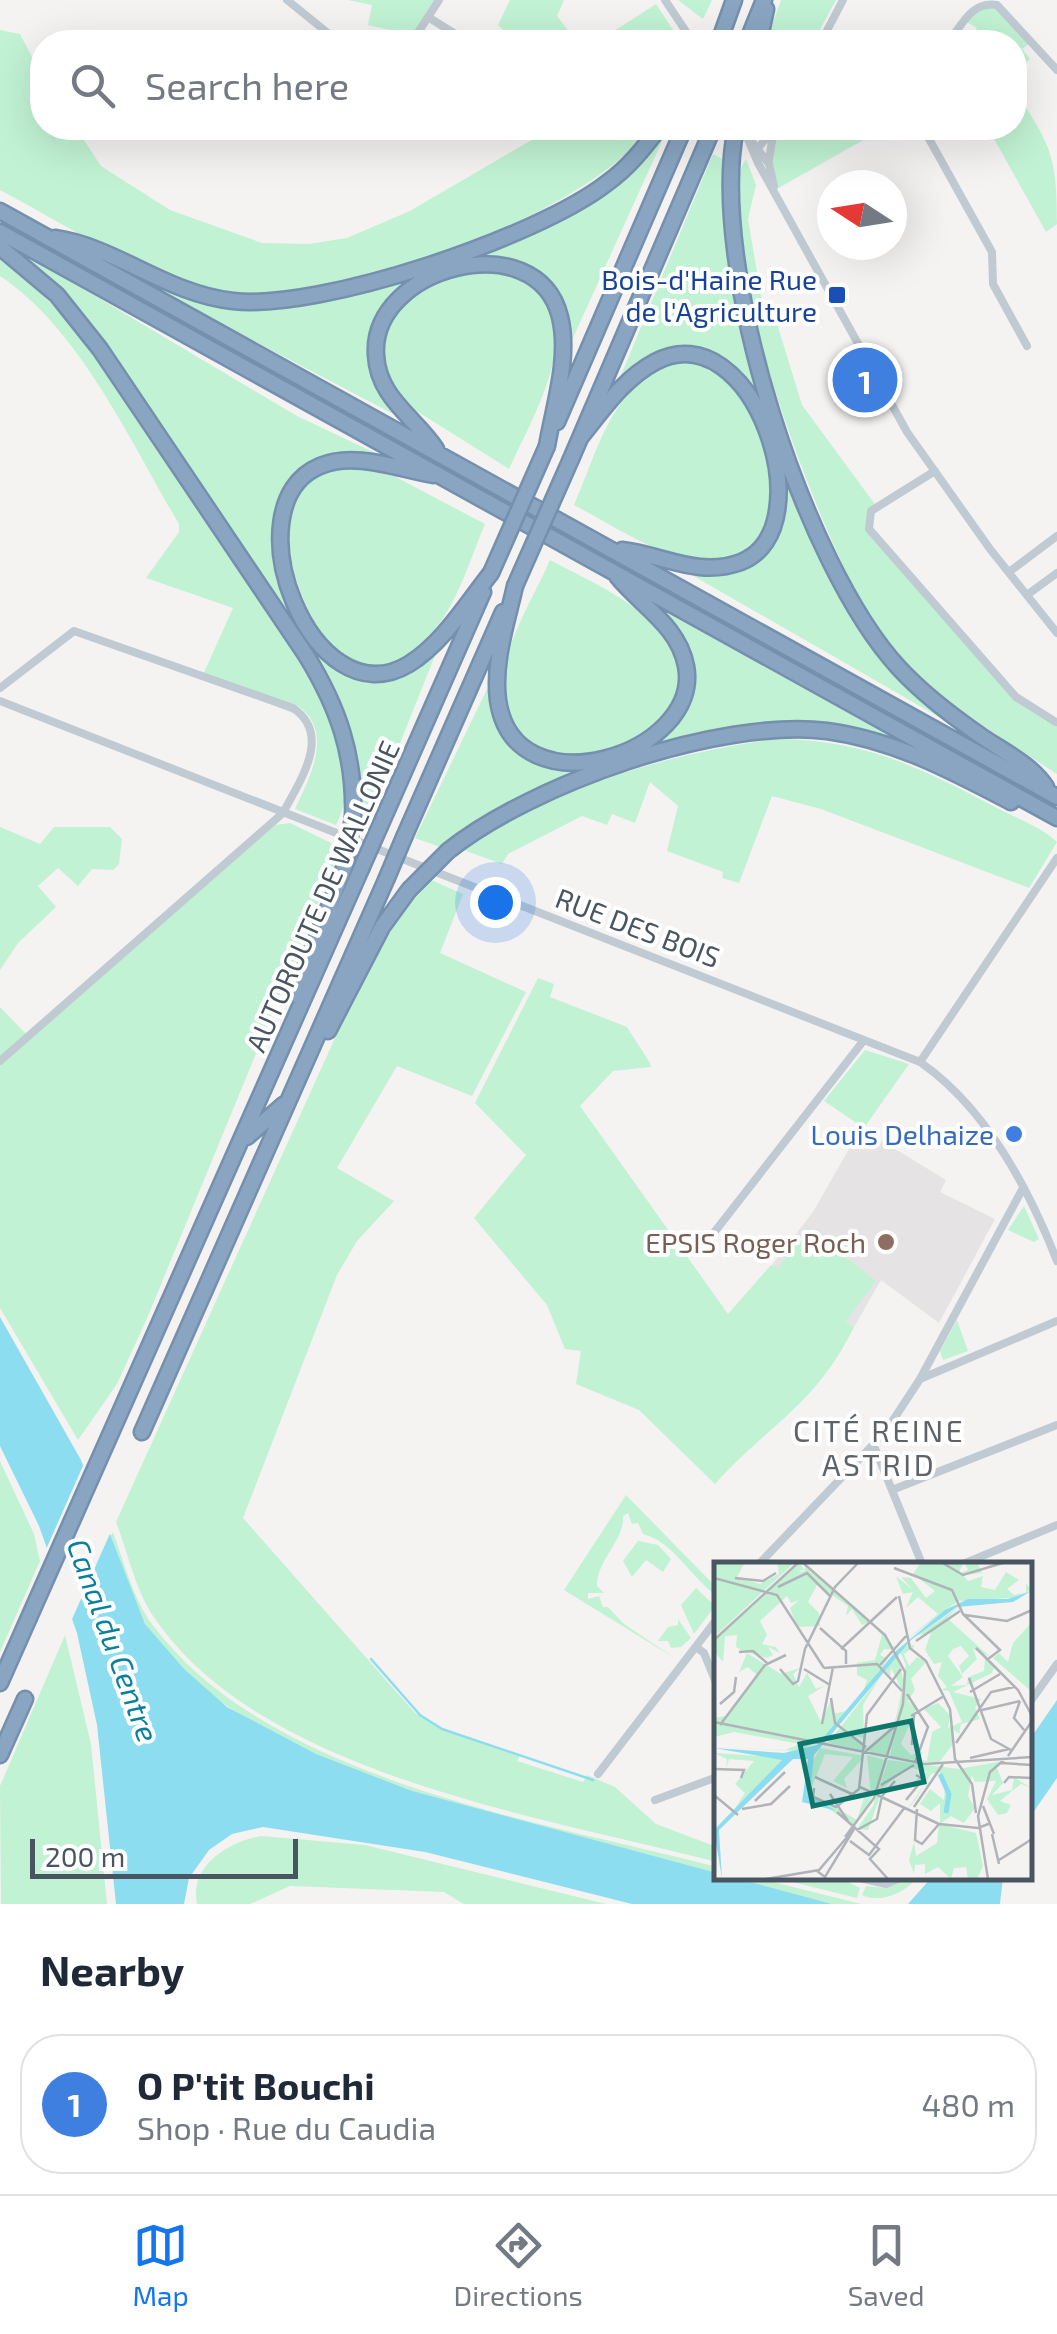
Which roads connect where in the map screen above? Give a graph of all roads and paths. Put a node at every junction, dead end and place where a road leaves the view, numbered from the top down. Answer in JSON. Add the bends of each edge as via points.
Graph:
{"nodes":[{"id":1,"x":286,"y":0,"type":"edge"},
{"id":2,"x":439,"y":0,"type":"edge"},
{"id":3,"x":665,"y":0,"type":"edge"},
{"id":4,"x":734,"y":0,"type":"edge"},
{"id":5,"x":765,"y":0,"type":"edge"},
{"id":6,"x":843,"y":0,"type":"edge"},
{"id":7,"x":428,"y":18,"type":"junction"},
{"id":8,"x":324,"y":30,"type":"edge"},
{"id":9,"x":420,"y":30,"type":"edge"},
{"id":10,"x":448,"y":30,"type":"edge"},
{"id":11,"x":685,"y":30,"type":"edge"},
{"id":12,"x":721,"y":30,"type":"edge"},
{"id":13,"x":753,"y":30,"type":"edge"},
{"id":14,"x":761,"y":30,"type":"edge"},
{"id":15,"x":830,"y":30,"type":"edge"},
{"id":16,"x":958,"y":30,"type":"edge"},
{"id":17,"x":1020,"y":30,"type":"edge"},
{"id":18,"x":1027,"y":38,"type":"edge"},
{"id":19,"x":1057,"y":70,"type":"edge"},
{"id":20,"x":648,"y":140,"type":"edge"},
{"id":21,"x":679,"y":140,"type":"edge"},
{"id":22,"x":708,"y":140,"type":"edge"},
{"id":23,"x":929,"y":140,"type":"edge"},
{"id":24,"x":753,"y":142,"type":"edge"},
{"id":25,"x":775,"y":190,"type":"junction"},
{"id":26,"x":0,"y":211,"type":"edge"},
{"id":27,"x":0,"y":232,"type":"edge"},
{"id":28,"x":46,"y":236,"type":"junction"},
{"id":29,"x":0,"y":247,"type":"edge"},
{"id":30,"x":1028,"y":346,"type":"dead end"},
{"id":31,"x":580,"y":438,"type":"junction"},
{"id":32,"x":547,"y":446,"type":"junction"},
{"id":33,"x":440,"y":454,"type":"junction"},
{"id":34,"x":935,"y":470,"type":"junction"},
{"id":35,"x":446,"y":478,"type":"junction"},
{"id":36,"x":1057,"y":536,"type":"edge"},
{"id":37,"x":611,"y":549,"type":"junction"},
{"id":38,"x":614,"y":572,"type":"junction"},
{"id":39,"x":1009,"y":572,"type":"junction"},
{"id":40,"x":491,"y":573,"type":"junction"},
{"id":41,"x":1057,"y":573,"type":"edge"},
{"id":42,"x":515,"y":586,"type":"junction"},
{"id":43,"x":1027,"y":595,"type":"junction"},
{"id":44,"x":1057,"y":632,"type":"edge"},
{"id":45,"x":0,"y":688,"type":"edge"},
{"id":46,"x":0,"y":701,"type":"edge"},
{"id":47,"x":1056,"y":722,"type":"edge"},
{"id":48,"x":1053,"y":794,"type":"edge"},
{"id":49,"x":1041,"y":808,"type":"junction"},
{"id":50,"x":283,"y":813,"type":"junction"},
{"id":51,"x":1057,"y":818,"type":"edge"},
{"id":52,"x":1057,"y":858,"type":"edge"},
{"id":53,"x":300,"y":1006,"type":"junction"},
{"id":54,"x":864,"y":1040,"type":"junction"},
{"id":55,"x":0,"y":1062,"type":"edge"},
{"id":56,"x":920,"y":1062,"type":"junction"},
{"id":57,"x":288,"y":1101,"type":"junction"},
{"id":58,"x":242,"y":1141,"type":"junction"},
{"id":59,"x":1023,"y":1188,"type":"junction"},
{"id":60,"x":1052,"y":1235,"type":"edge"},
{"id":61,"x":702,"y":1248,"type":"dead end"},
{"id":62,"x":1057,"y":1261,"type":"edge"},
{"id":63,"x":1057,"y":1321,"type":"edge"},
{"id":64,"x":920,"y":1378,"type":"junction"},
{"id":65,"x":1057,"y":1425,"type":"edge"},
{"id":66,"x":142,"y":1432,"type":"dead end"},
{"id":67,"x":874,"y":1446,"type":"junction"},
{"id":68,"x":892,"y":1490,"type":"junction"},
{"id":69,"x":1057,"y":1526,"type":"edge"},
{"id":70,"x":761,"y":1562,"type":"edge"},
{"id":71,"x":921,"y":1562,"type":"edge"},
{"id":72,"x":968,"y":1562,"type":"edge"},
{"id":73,"x":714,"y":1623,"type":"edge"},
{"id":74,"x":696,"y":1647,"type":"junction"},
{"id":75,"x":714,"y":1649,"type":"edge"},
{"id":76,"x":704,"y":1654,"type":"junction"},
{"id":77,"x":1057,"y":1664,"type":"edge"},
{"id":78,"x":714,"y":1678,"type":"edge"},
{"id":79,"x":0,"y":1683,"type":"edge"},
{"id":80,"x":25,"y":1699,"type":"dead end"},
{"id":81,"x":1032,"y":1699,"type":"edge"},
{"id":82,"x":0,"y":1755,"type":"edge"},
{"id":83,"x":598,"y":1774,"type":"dead end"},
{"id":84,"x":714,"y":1778,"type":"edge"},
{"id":85,"x":654,"y":1800,"type":"dead end"},
{"id":86,"x":865,"y":1879,"type":"edge"},
{"id":87,"x":897,"y":1879,"type":"edge"}],
"edges":[{"from":1,"to":8,"type":"street"},
{"from":2,"to":7,"type":"street"},
{"from":3,"to":11,"type":"street"},
{"from":4,"to":12,"type":"highway"},
{"from":5,"to":13,"type":"highway"},
{"from":5,"to":14,"type":"highway"},
{"from":6,"to":15,"type":"street"},
{"from":7,"to":9,"type":"street"},
{"from":7,"to":10,"type":"street"},
{"from":16,"to":17,"type":"street","via":[[980,4],[997,5]]},
{"from":18,"to":19,"type":"street"},
{"from":20,"to":28,"type":"highway","via":[[607,184],[550,218],[324,296],[215,298]]},
{"from":21,"to":32,"type":"highway","name":"AUTOROUTE DE WALLONIE"},
{"from":22,"to":31,"type":"highway","name":"AUTOROUTE DE WALLONIE"},
{"from":23,"to":30,"type":"street","via":[[992,252],[994,284]]},
{"from":24,"to":25,"type":"street"},
{"from":24,"to":25,"type":"street","via":[[769,164]]},
{"from":24,"to":48,"type":"highway","via":[[731,153],[731,239],[743,308],[789,456],[837,578],[901,670],[1036,773]]},
{"from":25,"to":34,"type":"street","via":[[907,432]]},
{"from":26,"to":28,"type":"highway"},
{"from":27,"to":35,"type":"highway"},
{"from":28,"to":33,"type":"highway"},
{"from":29,"to":53,"type":"highway","bridge":true,"via":[[57,295],[100,350],[325,686],[350,748],[354,816],[346,862],[300,980]]},
{"from":31,"to":37,"type":"highway","via":[[638,373],[678,354],[719,363],[735,375],[764,426],[780,495],[778,521],[759,550],[708,568]]},
{"from":31,"to":42,"type":"highway","name":"AUTOROUTE DE WALLONIE","bridge":true},
{"from":32,"to":33,"type":"highway","via":[[562,360],[559,313],[538,278],[487,264],[412,286],[391,304],[379,328],[381,378],[397,407]]},
{"from":32,"to":40,"type":"highway","name":"AUTOROUTE DE WALLONIE","bridge":true},
{"from":33,"to":37,"type":"highway"},
{"from":34,"to":39,"type":"street"},
{"from":34,"to":47,"type":"street","via":[[871,511],[869,529],[1016,697]]},
{"from":35,"to":38,"type":"highway"},
{"from":35,"to":40,"type":"highway","via":[[353,460],[302,476],[286,496],[278,527],[304,622],[341,666],[365,673],[394,670],[428,649]]},
{"from":36,"to":39,"type":"street"},
{"from":37,"to":48,"type":"highway"},
{"from":38,"to":42,"type":"highway","via":[[665,623],[684,656],[686,686],[678,715],[665,728],[630,748],[581,762],[538,758],[518,745],[505,724],[498,666]]},
{"from":38,"to":49,"type":"highway"},
{"from":39,"to":43,"type":"street"},
{"from":40,"to":53,"type":"highway","name":"AUTOROUTE DE WALLONIE","bridge":true},
{"from":41,"to":43,"type":"street"},
{"from":42,"to":57,"type":"highway","name":"AUTOROUTE DE WALLONIE","bridge":true},
{"from":43,"to":44,"type":"street"},
{"from":45,"to":50,"type":"street","via":[[72,631],[293,708],[309,724],[312,750]]},
{"from":46,"to":50,"type":"street","name":"RUE DES BOIS"},
{"from":49,"to":51,"type":"highway"},
{"from":49,"to":57,"type":"highway","bridge":true,"via":[[1012,802],[892,746],[830,732],[767,730],[661,753],[518,803],[448,851],[410,890],[382,927]]},
{"from":50,"to":54,"type":"street","name":"RUE DES BOIS"},
{"from":50,"to":55,"type":"street"},
{"from":52,"to":56,"type":"street"},
{"from":53,"to":58,"type":"highway","name":"AUTOROUTE DE WALLONIE"},
{"from":54,"to":56,"type":"street","name":"RUE DES BOIS"},
{"from":54,"to":61,"type":"street"},
{"from":56,"to":59,"type":"street","name":"RUE DES BOIS","via":[[984,1126]]},
{"from":57,"to":58,"type":"highway"},
{"from":57,"to":66,"type":"highway","name":"AUTOROUTE DE WALLONIE"},
{"from":58,"to":79,"type":"highway","name":"AUTOROUTE DE WALLONIE"},
{"from":59,"to":60,"type":"street","name":"RUE DES BOIS"},
{"from":59,"to":64,"type":"street"},
{"from":60,"to":62,"type":"street","name":"RUE DES BOIS"},
{"from":63,"to":64,"type":"street"},
{"from":64,"to":67,"type":"street"},
{"from":65,"to":68,"type":"street"},
{"from":67,"to":68,"type":"street"},
{"from":67,"to":70,"type":"street"},
{"from":68,"to":71,"type":"street"},
{"from":69,"to":72,"type":"street"},
{"from":73,"to":74,"type":"street"},
{"from":74,"to":76,"type":"street"},
{"from":74,"to":83,"type":"street"},
{"from":75,"to":76,"type":"street"},
{"from":76,"to":78,"type":"street"},
{"from":77,"to":81,"type":"street"},
{"from":80,"to":82,"type":"highway"},
{"from":84,"to":85,"type":"street"},
{"from":86,"to":87,"type":"street"}]}
